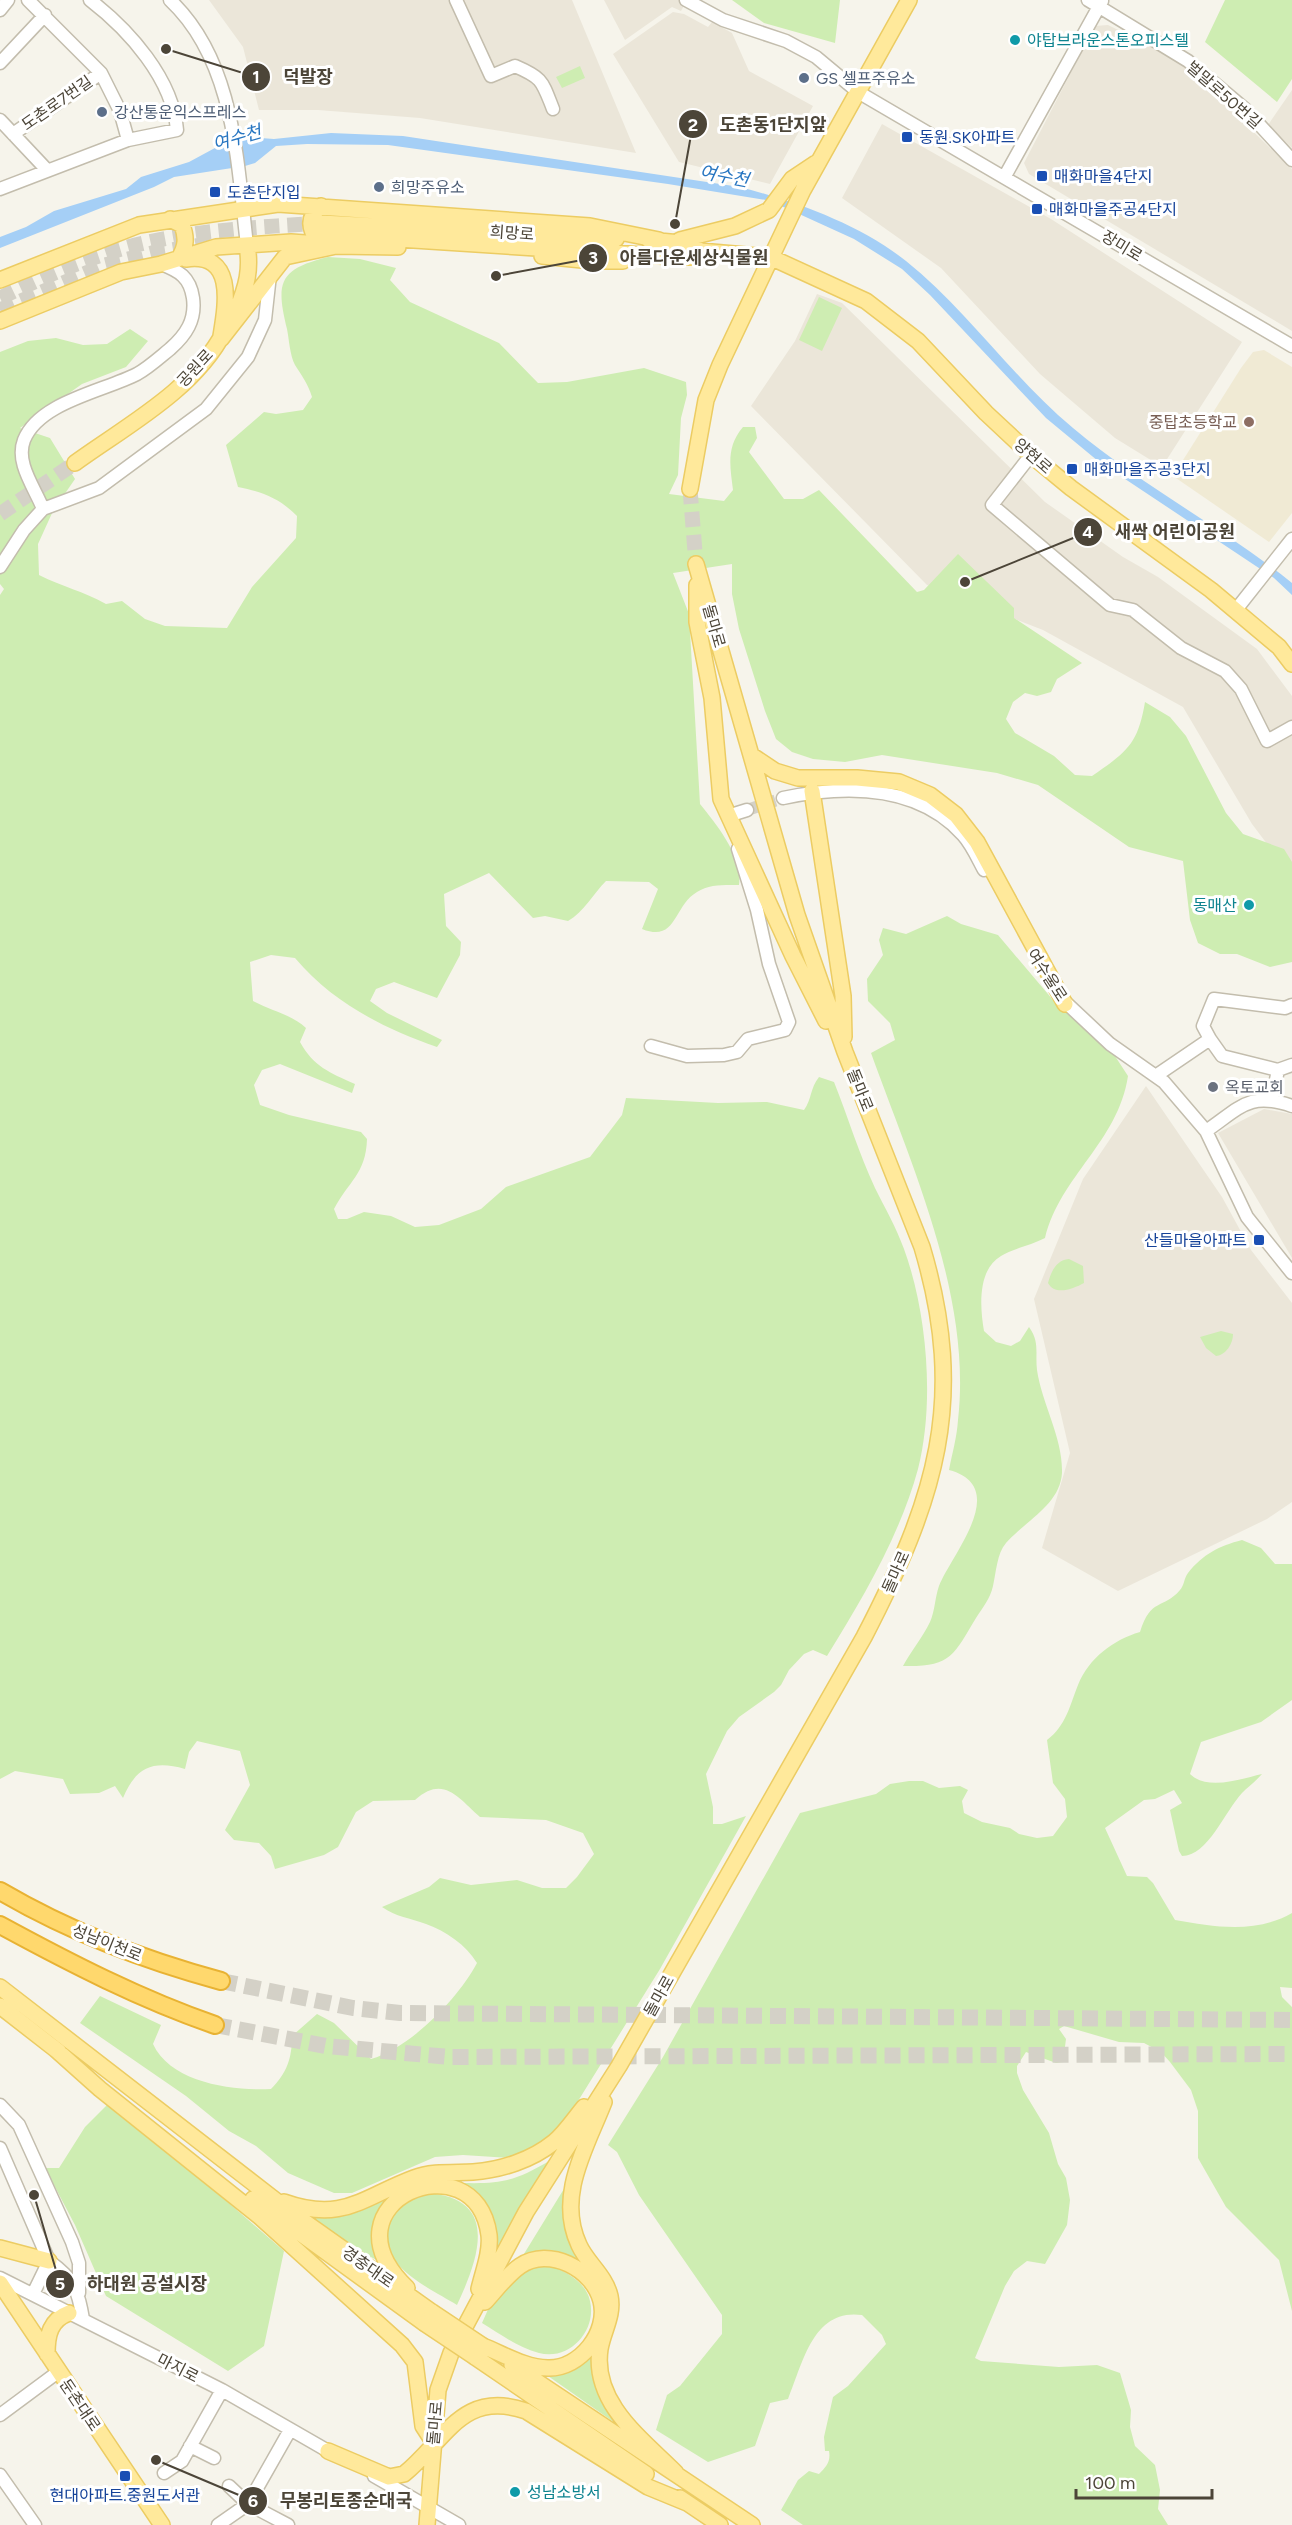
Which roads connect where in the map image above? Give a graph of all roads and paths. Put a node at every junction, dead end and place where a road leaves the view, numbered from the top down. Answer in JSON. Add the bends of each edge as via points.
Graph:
{"nodes":[{"id":1,"x":8,"y":0,"type":"edge"},
{"id":2,"x":28,"y":0,"type":"edge"},
{"id":3,"x":90,"y":0,"type":"edge"},
{"id":4,"x":170,"y":0,"type":"edge"},
{"id":5,"x":456,"y":0,"type":"edge"},
{"id":6,"x":686,"y":0,"type":"edge"},
{"id":7,"x":909,"y":0,"type":"edge"},
{"id":8,"x":1096,"y":2,"type":"edge"},
{"id":9,"x":0,"y":10,"type":"edge"},
{"id":10,"x":45,"y":15,"type":"junction"},
{"id":11,"x":0,"y":63,"type":"edge"},
{"id":12,"x":101,"y":73,"type":"junction"},
{"id":13,"x":858,"y":93,"type":"junction"},
{"id":14,"x":553,"y":109,"type":"dead end"},
{"id":15,"x":0,"y":120,"type":"edge"},
{"id":16,"x":13,"y":134,"type":"junction"},
{"id":17,"x":128,"y":140,"type":"junction"},
{"id":18,"x":820,"y":160,"type":"junction"},
{"id":19,"x":1292,"y":160,"type":"edge"},
{"id":20,"x":47,"y":170,"type":"junction"},
{"id":21,"x":1005,"y":176,"type":"junction"},
{"id":22,"x":0,"y":189,"type":"edge"},
{"id":23,"x":321,"y":206,"type":"junction"},
{"id":24,"x":242,"y":207,"type":"junction"},
{"id":25,"x":170,"y":219,"type":"junction"},
{"id":26,"x":321,"y":233,"type":"junction"},
{"id":27,"x":246,"y":238,"type":"junction"},
{"id":28,"x":659,"y":240,"type":"junction"},
{"id":29,"x":677,"y":241,"type":"junction"},
{"id":30,"x":376,"y":247,"type":"junction"},
{"id":31,"x":700,"y":251,"type":"junction"},
{"id":32,"x":675,"y":257,"type":"junction"},
{"id":33,"x":770,"y":257,"type":"junction"},
{"id":34,"x":179,"y":258,"type":"junction"},
{"id":35,"x":161,"y":264,"type":"junction"},
{"id":36,"x":270,"y":275,"type":"junction"},
{"id":37,"x":0,"y":280,"type":"edge"},
{"id":38,"x":0,"y":321,"type":"edge"},
{"id":39,"x":221,"y":339,"type":"junction"},
{"id":40,"x":1292,"y":346,"type":"edge"},
{"id":41,"x":1032,"y":455,"type":"junction"},
{"id":42,"x":75,"y":463,"type":"tunnel mouth"},
{"id":43,"x":690,"y":489,"type":"tunnel mouth"},
{"id":44,"x":43,"y":509,"type":"junction"},
{"id":45,"x":1292,"y":539,"type":"edge"},
{"id":46,"x":0,"y":567,"type":"edge"},
{"id":47,"x":1235,"y":611,"type":"junction"},
{"id":48,"x":1292,"y":664,"type":"edge"},
{"id":49,"x":1292,"y":727,"type":"edge"},
{"id":50,"x":751,"y":755,"type":"junction"},
{"id":51,"x":812,"y":791,"type":"junction"},
{"id":52,"x":783,"y":798,"type":"tunnel mouth"},
{"id":53,"x":747,"y":810,"type":"tunnel mouth"},
{"id":54,"x":730,"y":815,"type":"junction"},
{"id":55,"x":1065,"y":1004,"type":"junction"},
{"id":56,"x":1292,"y":1005,"type":"edge"},
{"id":57,"x":1210,"y":1039,"type":"junction"},
{"id":58,"x":651,"y":1046,"type":"dead end"},
{"id":59,"x":845,"y":1052,"type":"junction"},
{"id":60,"x":1292,"y":1065,"type":"edge"},
{"id":61,"x":1278,"y":1070,"type":"junction"},
{"id":62,"x":1157,"y":1075,"type":"junction"},
{"id":63,"x":1272,"y":1099,"type":"junction"},
{"id":64,"x":1292,"y":1106,"type":"edge"},
{"id":65,"x":1206,"y":1131,"type":"junction"},
{"id":66,"x":1292,"y":1273,"type":"edge"},
{"id":67,"x":0,"y":1891,"type":"edge"},
{"id":68,"x":0,"y":1925,"type":"edge"},
{"id":69,"x":221,"y":1981,"type":"tunnel mouth"},
{"id":70,"x":0,"y":1987,"type":"edge"},
{"id":71,"x":0,"y":2006,"type":"edge"},
{"id":72,"x":215,"y":2025,"type":"tunnel mouth"},
{"id":73,"x":53,"y":2047,"type":"junction"},
{"id":74,"x":619,"y":2066,"type":"junction"},
{"id":75,"x":0,"y":2105,"type":"edge"},
{"id":76,"x":0,"y":2148,"type":"edge"},
{"id":77,"x":257,"y":2186,"type":"junction"},
{"id":78,"x":0,"y":2248,"type":"edge"},
{"id":79,"x":75,"y":2251,"type":"junction"},
{"id":80,"x":49,"y":2261,"type":"junction"},
{"id":81,"x":0,"y":2278,"type":"edge"},
{"id":82,"x":0,"y":2283,"type":"edge"},
{"id":83,"x":79,"y":2293,"type":"junction"},
{"id":84,"x":33,"y":2294,"type":"junction"},
{"id":85,"x":76,"y":2316,"type":"junction"},
{"id":86,"x":428,"y":2318,"type":"junction"},
{"id":87,"x":472,"y":2318,"type":"junction"},
{"id":88,"x":479,"y":2352,"type":"junction"},
{"id":89,"x":47,"y":2354,"type":"junction"},
{"id":90,"x":58,"y":2373,"type":"junction"},
{"id":91,"x":222,"y":2390,"type":"junction"},
{"id":92,"x":0,"y":2415,"type":"edge"},
{"id":93,"x":290,"y":2430,"type":"junction"},
{"id":94,"x":434,"y":2443,"type":"junction"},
{"id":95,"x":190,"y":2445,"type":"junction"},
{"id":96,"x":328,"y":2451,"type":"junction"},
{"id":97,"x":214,"y":2458,"type":"dead end"},
{"id":98,"x":164,"y":2473,"type":"dead end"},
{"id":99,"x":676,"y":2473,"type":"junction"},
{"id":100,"x":0,"y":2475,"type":"edge"},
{"id":101,"x":229,"y":2486,"type":"dead end"},
{"id":102,"x":687,"y":2503,"type":"junction"},
{"id":103,"x":248,"y":2504,"type":"junction"},
{"id":104,"x":428,"y":2506,"type":"junction"},
{"id":105,"x":34,"y":2525,"type":"edge"},
{"id":106,"x":162,"y":2525,"type":"edge"},
{"id":107,"x":218,"y":2525,"type":"edge"},
{"id":108,"x":288,"y":2525,"type":"edge"},
{"id":109,"x":427,"y":2525,"type":"edge"},
{"id":110,"x":459,"y":2525,"type":"edge"},
{"id":111,"x":720,"y":2525,"type":"edge"},
{"id":112,"x":752,"y":2525,"type":"edge"}],
"edges":[{"from":1,"to":9,"type":"street"},
{"from":2,"to":10,"type":"street","name":"도촌로7번길"},
{"from":3,"to":17,"type":"street","via":[[153,67],[173,107],[177,130]]},
{"from":4,"to":24,"type":"street","via":[[186,17],[217,70]]},
{"from":5,"to":14,"type":"street","via":[[491,76],[515,66],[529,72],[542,80]]},
{"from":6,"to":13,"type":"street","name":"장미로","via":[[723,20],[786,41],[816,57]]},
{"from":7,"to":13,"type":"main road"},
{"from":8,"to":19,"type":"street","name":"벌말로50번길","via":[[1188,61],[1245,110]]},
{"from":8,"to":21,"type":"street"},
{"from":10,"to":11,"type":"street"},
{"from":10,"to":12,"type":"street","name":"도촌로7번길"},
{"from":12,"to":16,"type":"street","name":"도촌로7번길"},
{"from":12,"to":17,"type":"street","name":"도촌로7번길","via":[[120,111]]},
{"from":13,"to":18,"type":"main road"},
{"from":13,"to":21,"type":"street","name":"장미로"},
{"from":15,"to":16,"type":"street","name":"도촌로7번길"},
{"from":16,"to":20,"type":"street","name":"도촌로7번길"},
{"from":17,"to":20,"type":"street"},
{"from":18,"to":29,"type":"main road","via":[[792,180],[769,210],[735,226]]},
{"from":18,"to":33,"type":"main road"},
{"from":20,"to":22,"type":"street"},
{"from":21,"to":40,"type":"street","name":"장미로"},
{"from":23,"to":24,"type":"main road"},
{"from":23,"to":26,"type":"main road","via":[[310,221],[310,229]]},
{"from":23,"to":28,"type":"main road","via":[[590,226]]},
{"from":24,"to":25,"type":"main road"},
{"from":24,"to":27,"type":"street"},
{"from":25,"to":34,"type":"main road","via":[[182,225],[185,234],[186,243]]},
{"from":25,"to":37,"type":"main road","via":[[139,225]]},
{"from":26,"to":27,"type":"main road","via":[[291,242]]},
{"from":26,"to":28,"type":"main road","name":"희망로"},
{"from":26,"to":30,"type":"main road"},
{"from":26,"to":32,"type":"main road","name":"희망로"},
{"from":27,"to":34,"type":"main road"},
{"from":27,"to":39,"type":"main road","name":"공원로","via":[[250,263],[247,285]]},
{"from":28,"to":29,"type":"main road","name":"희망로"},
{"from":29,"to":31,"type":"main road","name":"희망로"},
{"from":30,"to":32,"type":"main road","via":[[503,252],[592,261]]},
{"from":30,"to":36,"type":"main road","via":[[336,246],[285,257]]},
{"from":31,"to":32,"type":"main road","name":"희망로","via":[[690,257]]},
{"from":31,"to":33,"type":"main road","name":"희망로"},
{"from":33,"to":41,"type":"main road","name":"양현로","via":[[866,301],[918,341]]},
{"from":33,"to":43,"type":"main road","via":[[706,400]]},
{"from":34,"to":35,"type":"main road"},
{"from":35,"to":38,"type":"main road","via":[[121,272]]},
{"from":35,"to":39,"type":"main road","via":[[190,259],[219,268],[226,285]]},
{"from":35,"to":44,"type":"street","via":[[181,272],[192,291],[193,315],[187,330],[139,373],[53,409],[30,430],[24,440],[23,466]]},
{"from":36,"to":39,"type":"main road"},
{"from":36,"to":44,"type":"street","via":[[265,320],[248,357],[206,409],[99,488]]},
{"from":39,"to":42,"type":"main road","name":"공원로","via":[[201,365],[167,397]]},
{"from":41,"to":47,"type":"main road","name":"양현로"},
{"from":41,"to":49,"type":"street","via":[[993,505],[1110,605],[1133,610],[1181,648],[1226,671],[1241,689],[1267,741]]},
{"from":44,"to":46,"type":"street"},
{"from":45,"to":47,"type":"street"},
{"from":47,"to":48,"type":"main road","name":"양현로","via":[[1279,647]]},
{"from":50,"to":54,"type":"main road","name":"돌마로","via":[[696,564],[698,622],[712,698],[721,799]]},
{"from":50,"to":55,"type":"main road","via":[[775,771],[798,778],[899,782],[930,795],[957,815],[977,842]]},
{"from":50,"to":59,"type":"main road","name":"돌마로","via":[[797,915]]},
{"from":51,"to":52,"type":"street","name":"여수울로"},
{"from":51,"to":55,"type":"street","name":"여수울로","via":[[844,789],[899,796],[928,807],[950,823],[964,836]]},
{"from":51,"to":59,"type":"main road","via":[[843,996]]},
{"from":53,"to":54,"type":"street"},
{"from":54,"to":58,"type":"street","via":[[769,964],[789,1022],[785,1030],[748,1039],[737,1052],[724,1055],[687,1056]]},
{"from":54,"to":59,"type":"main road","via":[[796,964]]},
{"from":55,"to":62,"type":"street","name":"여수울로","via":[[1110,1044]]},
{"from":56,"to":57,"type":"street","via":[[1285,1008],[1214,999],[1203,1026]]},
{"from":57,"to":61,"type":"street","via":[[1222,1056]]},
{"from":57,"to":62,"type":"street"},
{"from":59,"to":74,"type":"main road","name":"돌마로","via":[[930,1275],[944,1383],[943,1420],[932,1481],[896,1576],[864,1637]]},
{"from":60,"to":61,"type":"street"},
{"from":61,"to":63,"type":"street"},
{"from":62,"to":65,"type":"street","name":"여수울로"},
{"from":63,"to":64,"type":"street"},
{"from":63,"to":65,"type":"street","via":[[1251,1100]]},
{"from":65,"to":66,"type":"street","name":"여수울로","via":[[1247,1217]]},
{"from":67,"to":69,"type":"highway","name":"성남이천로","via":[[82,1935],[159,1964]]},
{"from":68,"to":72,"type":"highway","name":"성남이천로","via":[[160,2006]]},
{"from":70,"to":77,"type":"main road","name":"경충대로"},
{"from":71,"to":73,"type":"main road","name":"경충대로"},
{"from":73,"to":86,"type":"main road","name":"경충대로","via":[[334,2260]]},
{"from":73,"to":94,"type":"main road","via":[[260,2217],[402,2345],[415,2362],[423,2426]]},
{"from":74,"to":77,"type":"main road","via":[[554,2142],[510,2165],[416,2177],[345,2209],[304,2209]]},
{"from":74,"to":87,"type":"main road","name":"돌마로","via":[[526,2212]]},
{"from":74,"to":99,"type":"main road","via":[[575,2173],[569,2210],[573,2234],[610,2296],[608,2325],[600,2349],[608,2399],[623,2420]]},
{"from":75,"to":79,"type":"street","via":[[19,2125]]},
{"from":76,"to":80,"type":"street"},
{"from":77,"to":86,"type":"main road","name":"경충대로"},
{"from":78,"to":80,"type":"main road"},
{"from":79,"to":80,"type":"street","via":[[67,2264]]},
{"from":79,"to":83,"type":"street"},
{"from":80,"to":83,"type":"street","via":[[68,2275]]},
{"from":80,"to":84,"type":"street"},
{"from":81,"to":84,"type":"street","name":"마지로"},
{"from":82,"to":89,"type":"main road","name":"둔촌대로"},
{"from":83,"to":85,"type":"street"},
{"from":84,"to":85,"type":"street","name":"마지로"},
{"from":85,"to":89,"type":"main road","via":[[58,2317],[51,2327]]},
{"from":85,"to":91,"type":"street","name":"마지로"},
{"from":86,"to":87,"type":"main road","via":[[400,2281],[381,2246],[381,2226],[387,2208],[404,2193],[428,2185],[450,2187],[469,2197],[483,2213],[489,2236],[487,2256]]},
{"from":86,"to":88,"type":"main road","name":"경충대로","bridge":true},
{"from":87,"to":88,"type":"main road","via":[[522,2264],[543,2258],[560,2260],[576,2268],[601,2301],[602,2322],[594,2339],[569,2364],[549,2368]]},
{"from":87,"to":94,"type":"main road","name":"돌마로","via":[[451,2353],[438,2390]]},
{"from":88,"to":99,"type":"main road","name":"경충대로"},
{"from":88,"to":102,"type":"main road","name":"경충대로"},
{"from":89,"to":90,"type":"main road","name":"둔촌대로"},
{"from":90,"to":92,"type":"street"},
{"from":90,"to":106,"type":"main road","name":"둔촌대로"},
{"from":91,"to":93,"type":"street","name":"마지로"},
{"from":91,"to":95,"type":"street"},
{"from":93,"to":96,"type":"street","name":"마지로"},
{"from":93,"to":103,"type":"street"},
{"from":94,"to":96,"type":"main road","via":[[404,2474],[389,2477]]},
{"from":94,"to":102,"type":"main road","via":[[469,2412],[505,2404],[526,2411],[648,2487]]},
{"from":94,"to":104,"type":"main road","name":"돌마로"},
{"from":95,"to":97,"type":"street"},
{"from":95,"to":98,"type":"street","via":[[182,2461]]},
{"from":96,"to":104,"type":"street","name":"마지로"},
{"from":99,"to":112,"type":"main road","name":"경충대로"},
{"from":100,"to":105,"type":"street"},
{"from":101,"to":103,"type":"street"},
{"from":102,"to":111,"type":"main road","name":"경충대로"},
{"from":103,"to":107,"type":"street"},
{"from":103,"to":108,"type":"street"},
{"from":104,"to":109,"type":"main road","name":"돌마로"},
{"from":104,"to":110,"type":"street","name":"마지로"}]}
